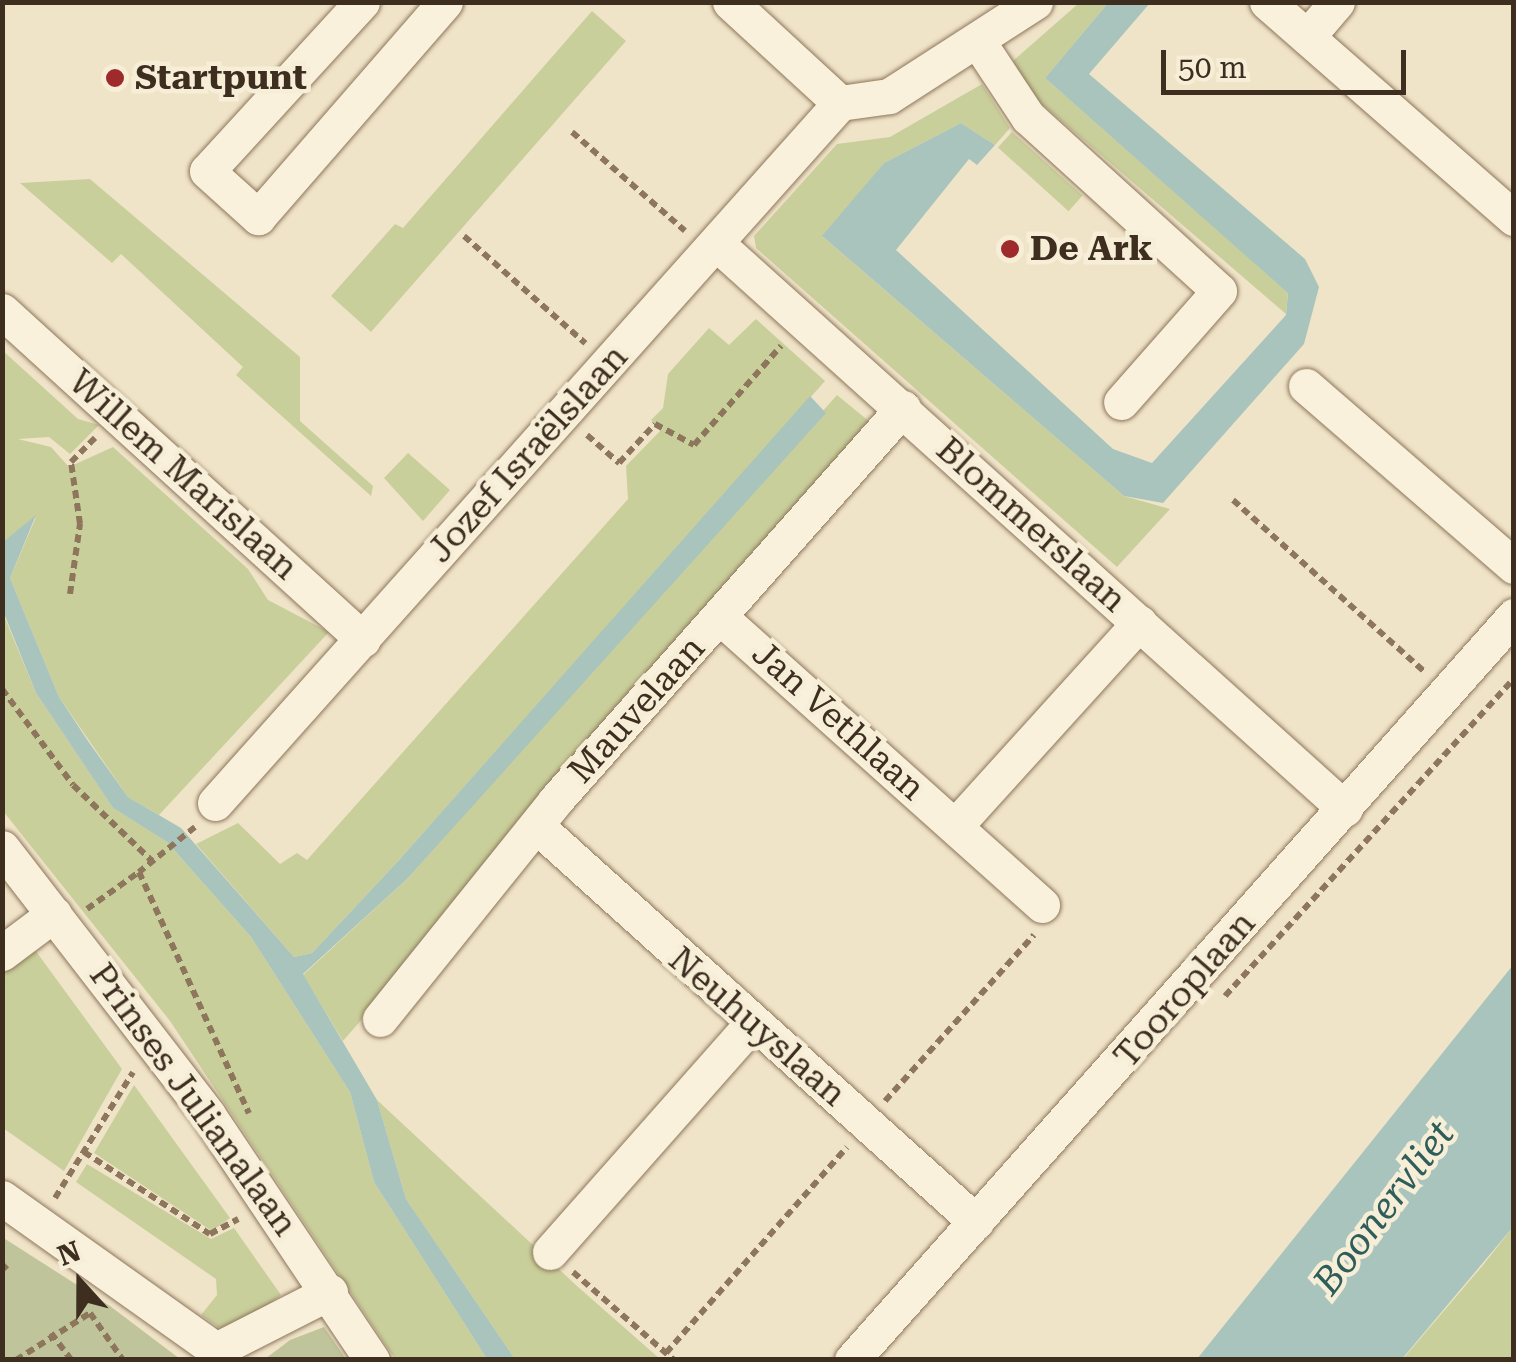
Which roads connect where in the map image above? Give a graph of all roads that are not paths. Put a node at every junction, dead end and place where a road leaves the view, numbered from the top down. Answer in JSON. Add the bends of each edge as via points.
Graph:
{"nodes":[{"id":1,"x":362,"y":2,"type":"edge"},
{"id":2,"x":445,"y":2,"type":"edge"},
{"id":3,"x":730,"y":2,"type":"edge"},
{"id":4,"x":1035,"y":2,"type":"edge"},
{"id":5,"x":1267,"y":2,"type":"edge"},
{"id":6,"x":1337,"y":2,"type":"edge"},
{"id":7,"x":1307,"y":37,"type":"junction"},
{"id":8,"x":980,"y":43,"type":"junction"},
{"id":9,"x":840,"y":102,"type":"junction"},
{"id":10,"x":1514,"y":218,"type":"edge"},
{"id":11,"x":712,"y":248,"type":"junction"},
{"id":12,"x":2,"y":312,"type":"edge"},
{"id":13,"x":1306,"y":386,"type":"dead end"},
{"id":14,"x":1121,"y":402,"type":"dead end"},
{"id":15,"x":903,"y":408,"type":"junction"},
{"id":16,"x":1514,"y":566,"type":"edge"},
{"id":17,"x":720,"y":616,"type":"junction"},
{"id":18,"x":1514,"y":616,"type":"edge"},
{"id":19,"x":1139,"y":623,"type":"junction"},
{"id":20,"x":362,"y":640,"type":"junction"},
{"id":21,"x":215,"y":803,"type":"dead end"},
{"id":22,"x":1344,"y":809,"type":"junction"},
{"id":23,"x":956,"y":825,"type":"junction"},
{"id":24,"x":540,"y":829,"type":"junction"},
{"id":25,"x":2,"y":848,"type":"edge"},
{"id":26,"x":1042,"y":905,"type":"road end"},
{"id":27,"x":54,"y":914,"type":"junction"},
{"id":28,"x":2,"y":953,"type":"edge"},
{"id":29,"x":380,"y":1020,"type":"dead end"},
{"id":30,"x":750,"y":1026,"type":"junction"},
{"id":31,"x":2,"y":1198,"type":"edge"},
{"id":32,"x":976,"y":1222,"type":"junction"},
{"id":33,"x":550,"y":1252,"type":"road end"},
{"id":34,"x":330,"y":1292,"type":"junction"},
{"id":35,"x":372,"y":1360,"type":"edge"},
{"id":36,"x":852,"y":1360,"type":"edge"}],
"edges":[{"from":1,"to":2,"type":"street","via":[[207,171],[258,217]]},
{"from":3,"to":9,"type":"street"},
{"from":4,"to":8,"type":"street"},
{"from":5,"to":7,"type":"street"},
{"from":6,"to":7,"type":"street"},
{"from":7,"to":10,"type":"street"},
{"from":8,"to":9,"type":"street","via":[[889,96]]},
{"from":8,"to":14,"type":"street","via":[[1028,118],[1219,291]]},
{"from":9,"to":11,"type":"street","name":"Jozef Israëlslaan"},
{"from":11,"to":15,"type":"street","name":"Blommerslaan"},
{"from":11,"to":20,"type":"street","name":"Jozef Israëlslaan"},
{"from":12,"to":20,"type":"street","name":"Willem Marislaan"},
{"from":13,"to":16,"type":"street"},
{"from":15,"to":17,"type":"street","name":"Mauvelaan"},
{"from":15,"to":19,"type":"street","name":"Blommerslaan"},
{"from":17,"to":23,"type":"street","name":"Jan Vethlaan"},
{"from":17,"to":24,"type":"street","name":"Mauvelaan"},
{"from":18,"to":22,"type":"street","name":"Tooroplaan"},
{"from":19,"to":22,"type":"street","name":"Blommerslaan"},
{"from":19,"to":23,"type":"street","name":"Jan Vethlaan"},
{"from":20,"to":21,"type":"street","name":"Jozef Israëlslaan"},
{"from":22,"to":32,"type":"street","name":"Tooroplaan"},
{"from":23,"to":26,"type":"street","name":"Jan Vethlaan"},
{"from":24,"to":29,"type":"street","name":"Mauvelaan"},
{"from":24,"to":30,"type":"street","name":"Neuhuyslaan"},
{"from":25,"to":27,"type":"street","name":"Prinses Julianalaan"},
{"from":27,"to":28,"type":"street"},
{"from":27,"to":34,"type":"street","name":"Prinses Julianalaan"},
{"from":30,"to":32,"type":"street","name":"Neuhuyslaan","via":[[874,1114]]},
{"from":30,"to":33,"type":"street"},
{"from":31,"to":34,"type":"street","via":[[216,1350]]},
{"from":32,"to":36,"type":"street","name":"Tooroplaan"},
{"from":34,"to":35,"type":"street","name":"Prinses Julianalaan"}]}
